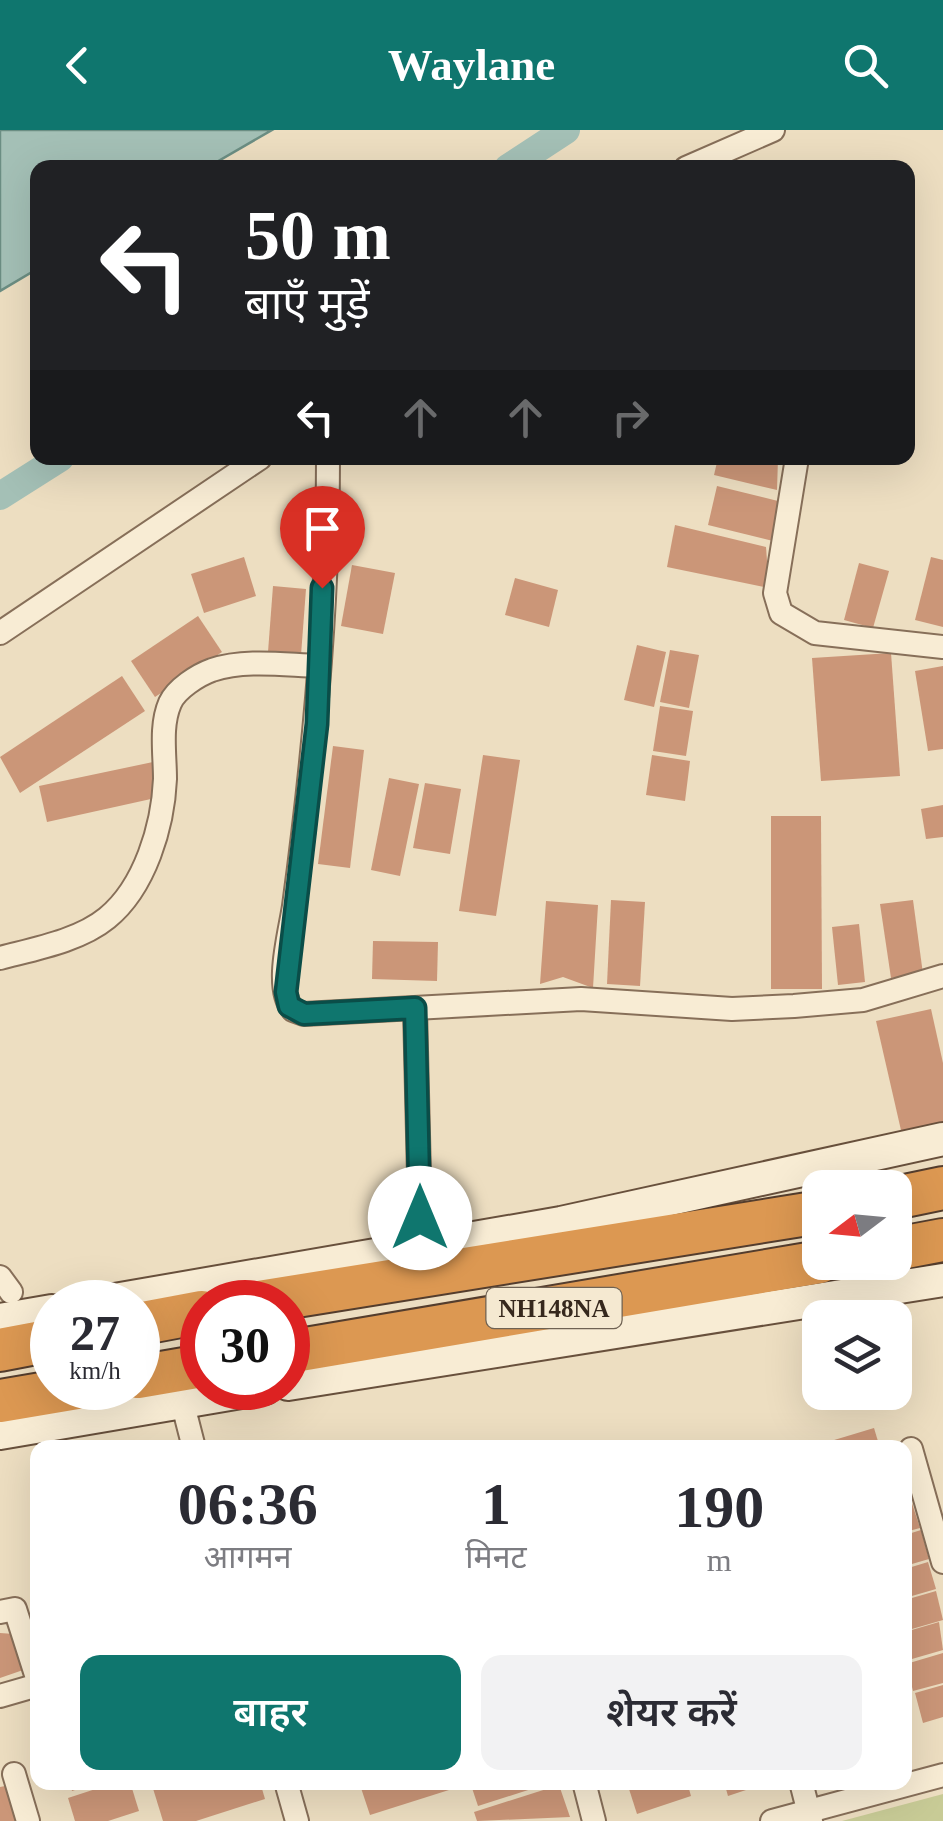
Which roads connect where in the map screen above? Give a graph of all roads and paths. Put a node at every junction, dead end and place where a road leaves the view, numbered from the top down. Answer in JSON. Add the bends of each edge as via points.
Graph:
{"nodes":[{"id":1,"x":774,"y":130,"type":"edge"},
{"id":2,"x":705,"y":160,"type":"edge"},
{"id":3,"x":250,"y":465,"type":"edge"},
{"id":4,"x":328,"y":465,"type":"edge"},
{"id":5,"x":796,"y":465,"type":"edge"},
{"id":6,"x":0,"y":632,"type":"edge"},
{"id":7,"x":943,"y":647,"type":"edge"},
{"id":8,"x":319,"y":666,"type":"junction"},
{"id":9,"x":0,"y":958,"type":"edge"},
{"id":10,"x":943,"y":976,"type":"edge"},
{"id":11,"x":415,"y":1008,"type":"junction"},
{"id":12,"x":943,"y":1139,"type":"edge"},
{"id":13,"x":943,"y":1188,"type":"edge"},
{"id":14,"x":912,"y":1194,"type":"edge"},
{"id":15,"x":802,"y":1215,"type":"edge"},
{"id":16,"x":420,"y":1218,"type":"dead end"},
{"id":17,"x":943,"y":1240,"type":"edge"},
{"id":18,"x":912,"y":1246,"type":"edge"},
{"id":19,"x":802,"y":1265,"type":"edge"},
{"id":20,"x":943,"y":1280,"type":"edge"},
{"id":21,"x":160,"y":1292,"type":"edge"},
{"id":22,"x":310,"y":1294,"type":"edge"},
{"id":23,"x":4,"y":1296,"type":"edge"},
{"id":24,"x":30,"y":1304,"type":"edge"},
{"id":25,"x":30,"y":1344,"type":"edge"},
{"id":26,"x":310,"y":1348,"type":"edge"},
{"id":27,"x":0,"y":1350,"type":"edge"},
{"id":28,"x":310,"y":1381,"type":"edge"},
{"id":29,"x":180,"y":1387,"type":"edge"},
{"id":30,"x":30,"y":1396,"type":"edge"},
{"id":31,"x":0,"y":1401,"type":"edge"},
{"id":32,"x":193,"y":1410,"type":"edge"},
{"id":33,"x":0,"y":1433,"type":"edge"},
{"id":34,"x":194,"y":1440,"type":"edge"},
{"id":35,"x":912,"y":1456,"type":"edge"},
{"id":36,"x":943,"y":1562,"type":"edge"},
{"id":37,"x":0,"y":1612,"type":"edge"},
{"id":38,"x":30,"y":1658,"type":"edge"},
{"id":39,"x":30,"y":1686,"type":"edge"},
{"id":40,"x":0,"y":1696,"type":"edge"},
{"id":41,"x":14,"y":1774,"type":"dead end"},
{"id":42,"x":943,"y":1775,"type":"edge"},
{"id":43,"x":912,"y":1784,"type":"edge"},
{"id":44,"x":288,"y":1790,"type":"edge"},
{"id":45,"x":586,"y":1790,"type":"edge"},
{"id":46,"x":802,"y":1790,"type":"edge"},
{"id":47,"x":894,"y":1790,"type":"edge"},
{"id":48,"x":809,"y":1816,"type":"edge"},
{"id":49,"x":28,"y":1821,"type":"edge"},
{"id":50,"x":297,"y":1821,"type":"edge"},
{"id":51,"x":594,"y":1821,"type":"edge"},
{"id":52,"x":772,"y":1821,"type":"edge"}],
"edges":[{"from":1,"to":2,"type":"street"},
{"from":3,"to":6,"type":"street"},
{"from":4,"to":8,"type":"street"},
{"from":5,"to":7,"type":"street","via":[[776,577],[782,613],[815,632]]},
{"from":8,"to":9,"type":"street","via":[[241,663],[208,671],[185,686],[171,700],[164,728],[165,784],[152,851],[126,898],[106,920]]},
{"from":8,"to":11,"type":"street","via":[[288,952],[289,1006],[304,1014]]},
{"from":10,"to":11,"type":"street","via":[[863,1000],[794,1006],[732,1009],[581,999]]},
{"from":11,"to":16,"type":"street"},
{"from":12,"to":21,"type":"street","via":[[562,1224]]},
{"from":13,"to":14,"type":"highway"},
{"from":15,"to":22,"type":"highway","number":"NH148NA"},
{"from":17,"to":18,"type":"highway"},
{"from":19,"to":26,"type":"highway","number":"NH148NA"},
{"from":20,"to":28,"type":"street"},
{"from":23,"to":24,"type":"street"},
{"from":25,"to":27,"type":"highway"},
{"from":29,"to":33,"type":"street"},
{"from":30,"to":31,"type":"highway"},
{"from":32,"to":34,"type":"street"},
{"from":35,"to":36,"type":"street"},
{"from":37,"to":38,"type":"street","via":[[15,1610]]},
{"from":39,"to":40,"type":"street"},
{"from":41,"to":49,"type":"street"},
{"from":42,"to":43,"type":"street"},
{"from":44,"to":50,"type":"street"},
{"from":45,"to":51,"type":"street"},
{"from":46,"to":48,"type":"street"},
{"from":47,"to":48,"type":"street"},
{"from":48,"to":52,"type":"street"}]}
